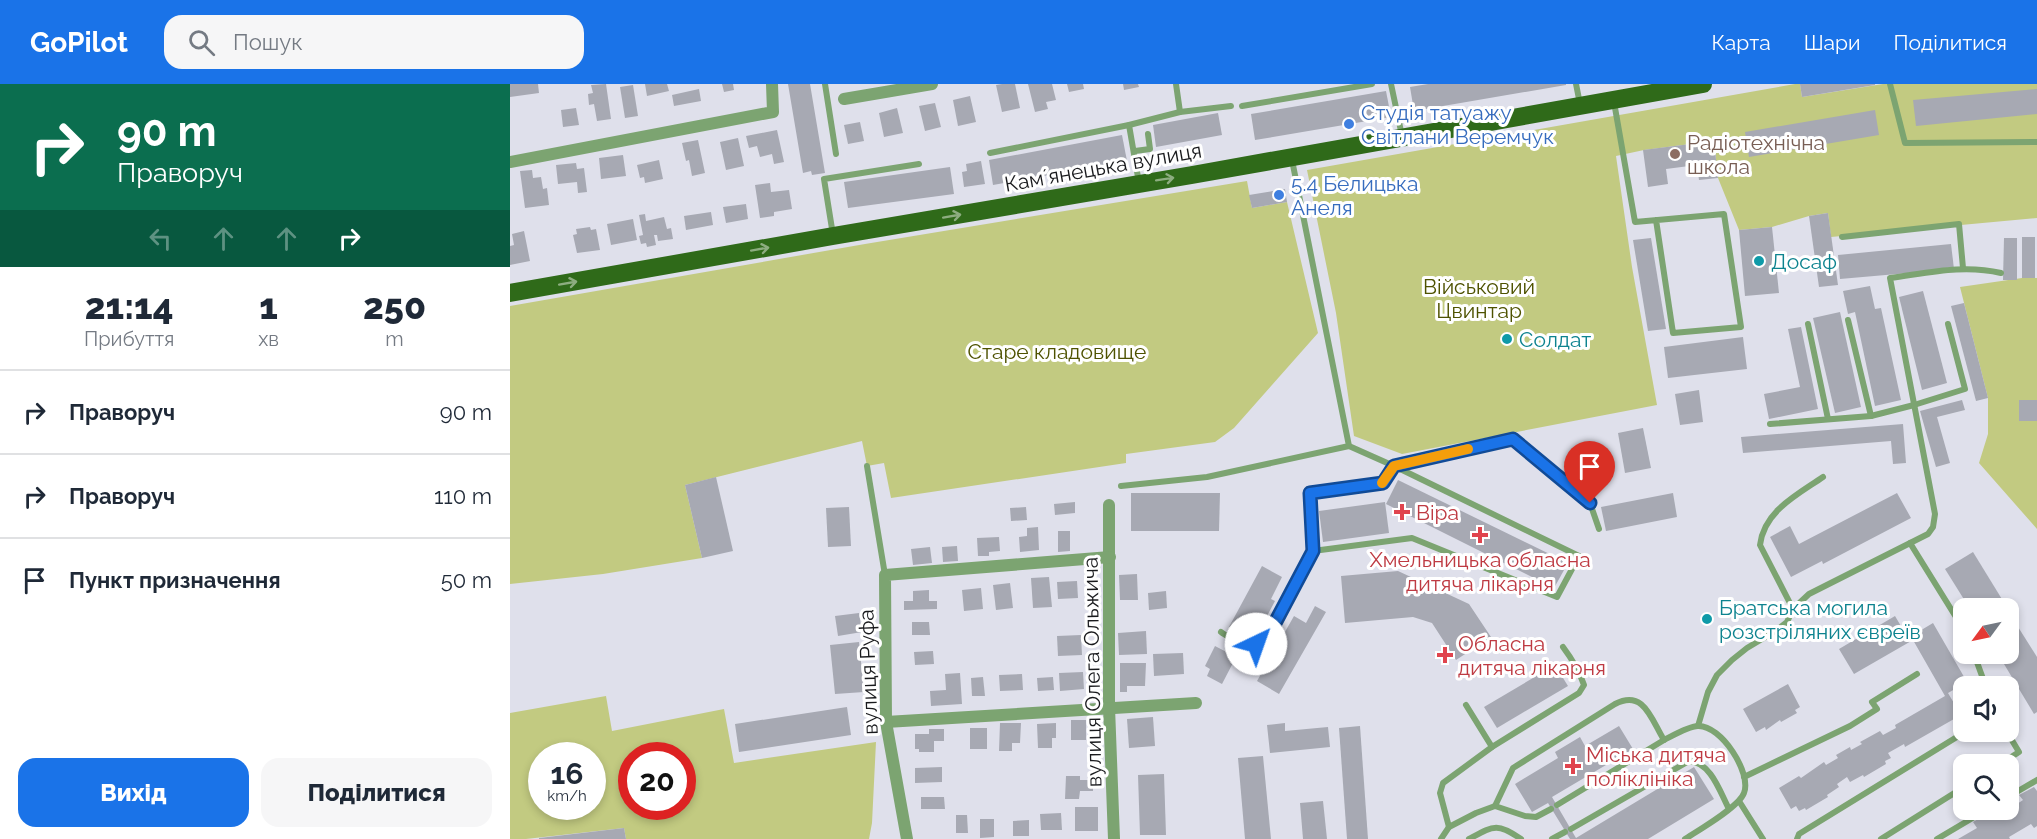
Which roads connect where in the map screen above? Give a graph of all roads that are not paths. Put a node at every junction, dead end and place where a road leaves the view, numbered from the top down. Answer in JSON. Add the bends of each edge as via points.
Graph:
{"nodes":[{"id":1,"x":772,"y":84,"type":"edge"},
{"id":2,"x":825,"y":84,"type":"edge"},
{"id":3,"x":932,"y":84,"type":"edge"},
{"id":4,"x":1176,"y":84,"type":"edge"},
{"id":5,"x":1372,"y":84,"type":"edge"},
{"id":6,"x":1391,"y":84,"type":"edge"},
{"id":7,"x":1576,"y":84,"type":"edge"},
{"id":8,"x":1703,"y":84,"type":"edge"},
{"id":9,"x":1890,"y":84,"type":"edge"},
{"id":10,"x":844,"y":99,"type":"joint"},
{"id":11,"x":1614,"y":99,"type":"junction"},
{"id":12,"x":828,"y":102,"type":"junction"},
{"id":13,"x":1580,"y":105,"type":"junction"},
{"id":14,"x":1231,"y":106,"type":"dead end"},
{"id":15,"x":1242,"y":106,"type":"dead end"},
{"id":16,"x":1180,"y":112,"type":"junction"},
{"id":17,"x":1129,"y":125,"type":"junction"},
{"id":18,"x":1148,"y":134,"type":"dead end"},
{"id":19,"x":1402,"y":138,"type":"junction"},
{"id":20,"x":2037,"y":142,"type":"edge"},
{"id":21,"x":1135,"y":151,"type":"junction"},
{"id":22,"x":990,"y":153,"type":"dead end"},
{"id":23,"x":836,"y":154,"type":"dead end"},
{"id":24,"x":1292,"y":157,"type":"junction"},
{"id":25,"x":510,"y":162,"type":"edge"},
{"id":26,"x":919,"y":164,"type":"dead end"},
{"id":27,"x":1139,"y":184,"type":"junction"},
{"id":28,"x":1656,"y":220,"type":"junction"},
{"id":29,"x":833,"y":236,"type":"junction"},
{"id":30,"x":1842,"y":237,"type":"dead end"},
{"id":31,"x":1963,"y":268,"type":"junction"},
{"id":32,"x":2001,"y":273,"type":"dead end"},
{"id":33,"x":510,"y":293,"type":"edge"},
{"id":34,"x":1848,"y":320,"type":"dead end"},
{"id":35,"x":1808,"y":324,"type":"dead end"},
{"id":36,"x":1948,"y":324,"type":"dead end"},
{"id":37,"x":1914,"y":405,"type":"junction"},
{"id":38,"x":1871,"y":416,"type":"junction"},
{"id":39,"x":1828,"y":419,"type":"junction"},
{"id":40,"x":1770,"y":424,"type":"dead end"},
{"id":41,"x":1349,"y":446,"type":"junction"},
{"id":42,"x":867,"y":466,"type":"dead end"},
{"id":43,"x":1394,"y":466,"type":"junction"},
{"id":44,"x":1823,"y":477,"type":"dead end"},
{"id":45,"x":1121,"y":486,"type":"dead end"},
{"id":46,"x":1109,"y":505,"type":"dead end"},
{"id":47,"x":1599,"y":529,"type":"dead end"},
{"id":48,"x":1910,"y":543,"type":"junction"},
{"id":49,"x":1313,"y":551,"type":"junction"},
{"id":50,"x":1110,"y":557,"type":"junction"},
{"id":51,"x":885,"y":575,"type":"junction"},
{"id":52,"x":1793,"y":609,"type":"junction"},
{"id":53,"x":1953,"y":612,"type":"edge"},
{"id":54,"x":1221,"y":632,"type":"dead end"},
{"id":55,"x":1563,"y":647,"type":"dead end"},
{"id":56,"x":1917,"y":674,"type":"dead end"},
{"id":57,"x":1196,"y":703,"type":"dead end"},
{"id":58,"x":1466,"y":705,"type":"dead end"},
{"id":59,"x":1109,"y":707,"type":"junction"},
{"id":60,"x":886,"y":722,"type":"junction"},
{"id":61,"x":1698,"y":726,"type":"junction"},
{"id":62,"x":1953,"y":739,"type":"edge"},
{"id":63,"x":1664,"y":740,"type":"junction"},
{"id":64,"x":2013,"y":742,"type":"edge"},
{"id":65,"x":1492,"y":747,"type":"junction"},
{"id":66,"x":2016,"y":754,"type":"edge"},
{"id":67,"x":1744,"y":777,"type":"junction"},
{"id":68,"x":2037,"y":780,"type":"edge"},
{"id":69,"x":1502,"y":790,"type":"junction"},
{"id":70,"x":2019,"y":790,"type":"edge"},
{"id":71,"x":1953,"y":794,"type":"edge"},
{"id":72,"x":1739,"y":801,"type":"junction"},
{"id":73,"x":1495,"y":806,"type":"junction"},
{"id":74,"x":1505,"y":808,"type":"junction"},
{"id":75,"x":1729,"y":809,"type":"junction"},
{"id":76,"x":1969,"y":820,"type":"edge"},
{"id":77,"x":1449,"y":827,"type":"junction"},
{"id":78,"x":907,"y":839,"type":"edge"},
{"id":79,"x":1114,"y":839,"type":"edge"},
{"id":80,"x":1441,"y":839,"type":"edge"},
{"id":81,"x":1469,"y":839,"type":"edge"},
{"id":82,"x":1521,"y":839,"type":"edge"},
{"id":83,"x":1552,"y":839,"type":"edge"},
{"id":84,"x":1685,"y":839,"type":"edge"},
{"id":85,"x":1763,"y":839,"type":"edge"},
{"id":86,"x":1797,"y":839,"type":"edge"},
{"id":87,"x":1881,"y":839,"type":"edge"},
{"id":88,"x":1937,"y":839,"type":"edge"}],
"edges":[{"from":1,"to":25,"type":"street","via":[[773,112]]},
{"from":2,"to":12,"type":"lane"},
{"from":3,"to":10,"type":"street"},
{"from":4,"to":16,"type":"lane"},
{"from":5,"to":15,"type":"lane"},
{"from":6,"to":19,"type":"lane"},
{"from":7,"to":13,"type":"lane"},
{"from":8,"to":11,"type":"main road","name":"Камʼянецька вулиця"},
{"from":9,"to":20,"type":"lane","via":[[1905,143]]},
{"from":10,"to":12,"type":"lane"},
{"from":11,"to":13,"type":"main road","name":"Камʼянецька вулиця"},
{"from":11,"to":28,"type":"lane","via":[[1635,222]]},
{"from":12,"to":23,"type":"lane"},
{"from":13,"to":19,"type":"main road","name":"Камʼянецька вулиця"},
{"from":14,"to":16,"type":"lane"},
{"from":16,"to":17,"type":"lane"},
{"from":17,"to":21,"type":"lane"},
{"from":17,"to":22,"type":"lane"},
{"from":18,"to":21,"type":"lane","via":[[1150,149]]},
{"from":19,"to":24,"type":"main road","name":"Камʼянецька вулиця"},
{"from":21,"to":27,"type":"lane"},
{"from":27,"to":24,"type":"main road","name":"Камʼянецька вулиця","one_way":true},
{"from":24,"to":41,"type":"lane"},
{"from":26,"to":29,"type":"lane","via":[[824,179]]},
{"from":29,"to":27,"type":"main road","name":"Камʼянецька вулиця","one_way":true},
{"from":28,"to":28,"type":"lane","via":[[1725,214],[1741,327],[1673,333]]},
{"from":33,"to":29,"type":"main road","name":"Камʼянецька вулиця","one_way":true},
{"from":30,"to":31,"type":"lane","via":[[1959,224]]},
{"from":31,"to":32,"type":"lane"},
{"from":31,"to":37,"type":"lane","via":[[1890,278]]},
{"from":34,"to":38,"type":"lane"},
{"from":35,"to":39,"type":"lane"},
{"from":36,"to":37,"type":"lane","via":[[1965,389]]},
{"from":37,"to":38,"type":"lane"},
{"from":37,"to":48,"type":"lane","via":[[1935,514],[1928,534]]},
{"from":38,"to":39,"type":"lane"},
{"from":39,"to":40,"type":"lane"},
{"from":41,"to":43,"type":"lane"},
{"from":41,"to":45,"type":"lane","via":[[1207,477]]},
{"from":42,"to":51,"type":"lane"},
{"from":43,"to":47,"type":"lane","via":[[1513,439],[1590,503]]},
{"from":43,"to":49,"type":"lane","via":[[1383,483],[1310,493]]},
{"from":43,"to":49,"type":"lane","via":[[1579,556],[1555,601],[1412,538]]},
{"from":44,"to":52,"type":"lane","via":[[1774,512],[1761,534],[1760,545]]},
{"from":46,"to":50,"type":"street","name":"вулиця Олега Ольжича"},
{"from":48,"to":52,"type":"lane","via":[[1809,594]]},
{"from":48,"to":53,"type":"lane"},
{"from":49,"to":54,"type":"lane","via":[[1266,640],[1242,646]]},
{"from":50,"to":51,"type":"street"},
{"from":50,"to":59,"type":"street","name":"вулиця Олега Ольжича"},
{"from":51,"to":60,"type":"street","name":"вулиця Руфа"},
{"from":52,"to":61,"type":"lane","via":[[1778,630],[1747,648],[1717,675]]},
{"from":55,"to":65,"type":"lane","via":[[1584,685],[1579,693]]},
{"from":56,"to":67,"type":"lane","via":[[1872,702],[1877,709],[1850,726]]},
{"from":57,"to":59,"type":"street"},
{"from":58,"to":65,"type":"lane"},
{"from":59,"to":60,"type":"street"},
{"from":59,"to":79,"type":"street","name":"вулиця Олега Ольжича"},
{"from":60,"to":78,"type":"street","name":"вулиця Руфа"},
{"from":61,"to":63,"type":"lane"},
{"from":61,"to":67,"type":"lane","via":[[1729,745]]},
{"from":62,"to":86,"type":"lane","via":[[1799,834]]},
{"from":63,"to":69,"type":"lane","via":[[1643,705],[1626,698],[1518,764]]},
{"from":63,"to":74,"type":"lane","via":[[1536,817]]},
{"from":64,"to":66,"type":"lane","via":[[2019,752]]},
{"from":65,"to":77,"type":"lane","via":[[1443,783],[1440,793]]},
{"from":67,"to":72,"type":"lane","via":[[1744,794]]},
{"from":68,"to":70,"type":"lane"},
{"from":69,"to":73,"type":"lane"},
{"from":69,"to":74,"type":"lane"},
{"from":71,"to":87,"type":"lane"},
{"from":72,"to":75,"type":"lane"},
{"from":72,"to":85,"type":"lane"},
{"from":73,"to":74,"type":"lane"},
{"from":73,"to":77,"type":"lane"},
{"from":75,"to":83,"type":"lane","via":[[1713,777],[1702,764],[1689,761]]},
{"from":75,"to":84,"type":"lane"},
{"from":76,"to":88,"type":"lane"},
{"from":77,"to":80,"type":"lane"},
{"from":81,"to":82,"type":"lane","via":[[1491,827]]}]}
